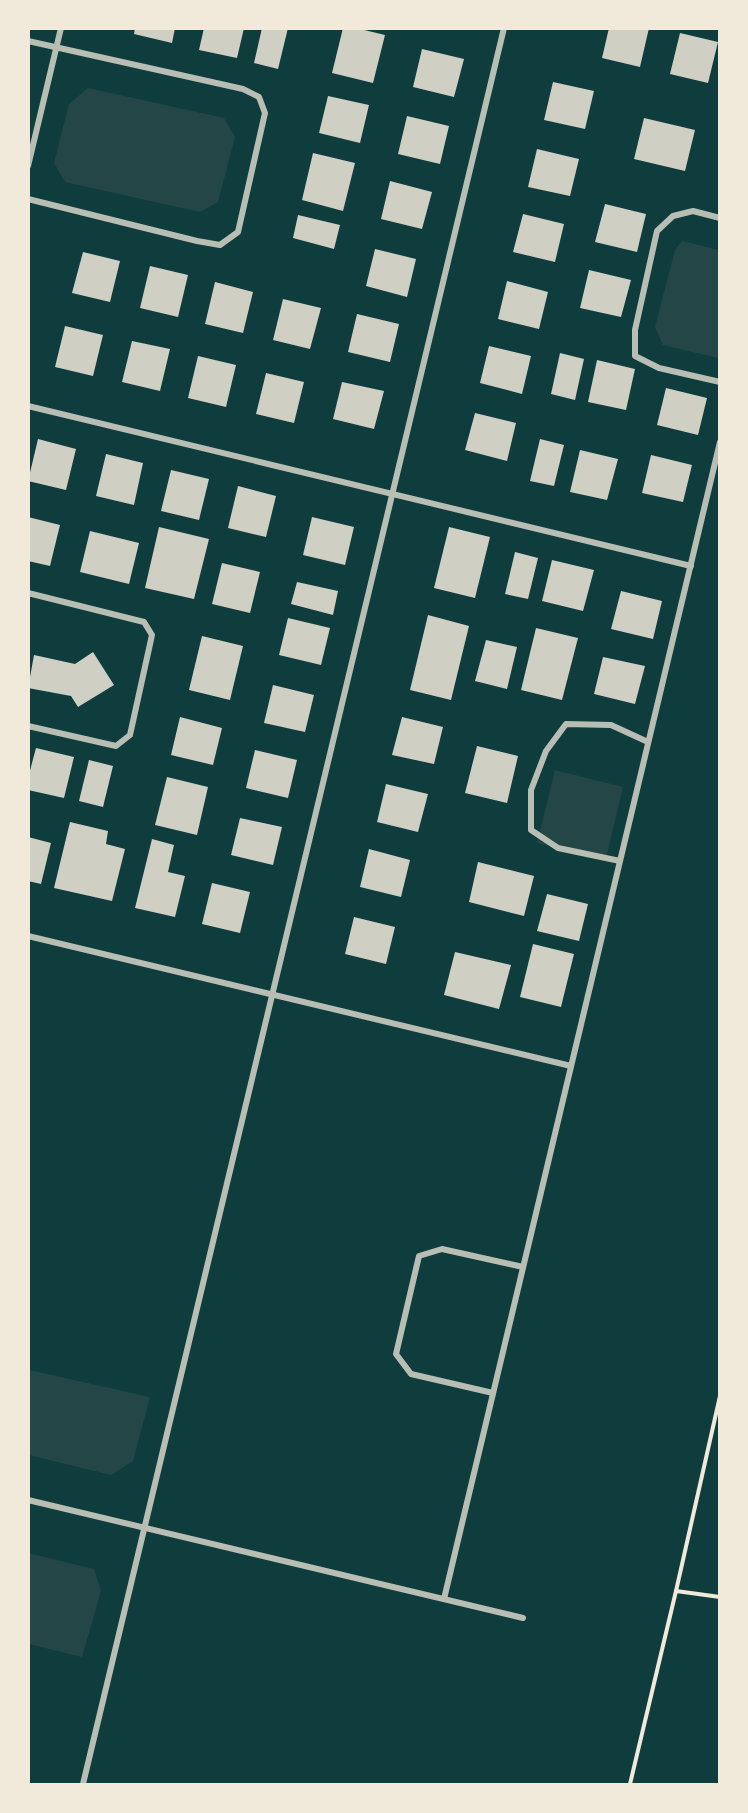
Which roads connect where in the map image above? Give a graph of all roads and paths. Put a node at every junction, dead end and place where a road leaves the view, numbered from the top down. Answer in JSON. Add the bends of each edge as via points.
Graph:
{"nodes":[{"id":1,"x":61,"y":28,"type":"edge"},
{"id":2,"x":504,"y":28,"type":"edge"},
{"id":3,"x":28,"y":41,"type":"edge"},
{"id":4,"x":56,"y":47,"type":"junction"},
{"id":5,"x":28,"y":166,"type":"edge"},
{"id":6,"x":28,"y":199,"type":"edge"},
{"id":7,"x":720,"y":218,"type":"edge"},
{"id":8,"x":720,"y":382,"type":"edge"},
{"id":9,"x":28,"y":406,"type":"edge"},
{"id":10,"x":720,"y":442,"type":"edge"},
{"id":11,"x":392,"y":494,"type":"junction"},
{"id":12,"x":691,"y":566,"type":"junction"},
{"id":13,"x":28,"y":593,"type":"edge"},
{"id":14,"x":28,"y":726,"type":"edge"},
{"id":15,"x":648,"y":742,"type":"junction"},
{"id":16,"x":620,"y":861,"type":"junction"},
{"id":17,"x":28,"y":936,"type":"edge"},
{"id":18,"x":272,"y":995,"type":"junction"},
{"id":19,"x":571,"y":1066,"type":"junction"},
{"id":20,"x":523,"y":1267,"type":"junction"},
{"id":21,"x":493,"y":1393,"type":"junction"},
{"id":22,"x":720,"y":1396,"type":"edge"},
{"id":23,"x":28,"y":1500,"type":"edge"},
{"id":24,"x":144,"y":1528,"type":"junction"},
{"id":25,"x":676,"y":1591,"type":"junction"},
{"id":26,"x":720,"y":1597,"type":"edge"},
{"id":27,"x":444,"y":1599,"type":"junction"},
{"id":28,"x":524,"y":1618,"type":"dead end"},
{"id":29,"x":83,"y":1785,"type":"edge"},
{"id":30,"x":630,"y":1785,"type":"edge"}],
"edges":[{"from":1,"to":4,"type":"street"},
{"from":2,"to":11,"type":"street"},
{"from":3,"to":4,"type":"street"},
{"from":4,"to":5,"type":"street"},
{"from":4,"to":6,"type":"street","via":[[243,89],[259,97],[265,113],[238,232],[220,244]]},
{"from":7,"to":8,"type":"street","via":[[693,211],[673,216],[657,231],[635,330],[635,356],[659,368]]},
{"from":9,"to":11,"type":"street"},
{"from":10,"to":12,"type":"street"},
{"from":11,"to":12,"type":"street"},
{"from":11,"to":18,"type":"street"},
{"from":12,"to":15,"type":"street"},
{"from":13,"to":14,"type":"street","via":[[144,622],[152,635],[130,735],[116,746]]},
{"from":15,"to":16,"type":"street"},
{"from":15,"to":16,"type":"street","via":[[611,725],[566,724],[546,751],[531,790],[531,830],[558,848]]},
{"from":16,"to":19,"type":"street"},
{"from":17,"to":18,"type":"street"},
{"from":18,"to":19,"type":"street"},
{"from":18,"to":24,"type":"street"},
{"from":19,"to":20,"type":"street"},
{"from":20,"to":21,"type":"street"},
{"from":20,"to":21,"type":"street","via":[[442,1249],[419,1256],[396,1354],[411,1374]]},
{"from":21,"to":27,"type":"street"},
{"from":22,"to":25,"type":"path"},
{"from":23,"to":24,"type":"street"},
{"from":24,"to":27,"type":"street"},
{"from":24,"to":29,"type":"street"},
{"from":25,"to":26,"type":"path"},
{"from":25,"to":30,"type":"path"},
{"from":27,"to":28,"type":"street"}]}
